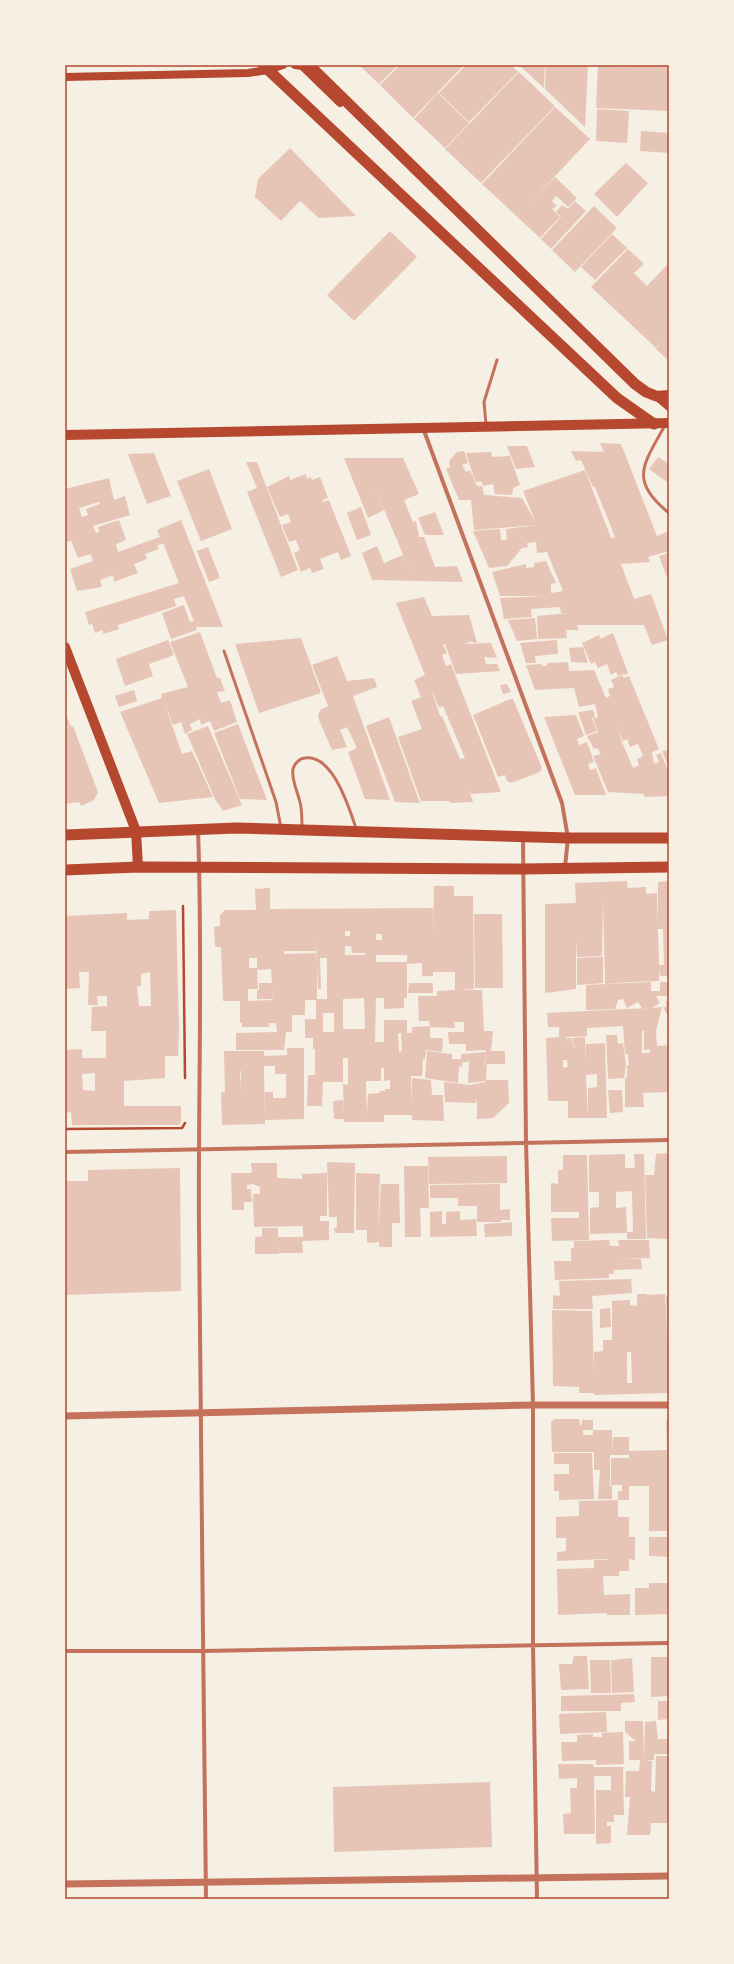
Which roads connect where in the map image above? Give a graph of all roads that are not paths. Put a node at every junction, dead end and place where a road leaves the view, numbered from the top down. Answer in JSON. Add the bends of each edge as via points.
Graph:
{"nodes":[{"id":1,"x":283,"y":65,"type":"edge"},
{"id":2,"x":295,"y":65,"type":"edge"},
{"id":3,"x":309,"y":65,"type":"edge"},
{"id":4,"x":266,"y":68,"type":"edge"},
{"id":5,"x":65,"y":77,"type":"edge"},
{"id":6,"x":382,"y":136,"type":"junction"},
{"id":7,"x":497,"y":360,"type":"dead end"},
{"id":8,"x":669,"y":395,"type":"edge"},
{"id":9,"x":656,"y":396,"type":"junction"},
{"id":10,"x":669,"y":407,"type":"edge"},
{"id":11,"x":664,"y":425,"type":"edge"},
{"id":12,"x":486,"y":426,"type":"junction"},
{"id":13,"x":423,"y":427,"type":"junction"},
{"id":14,"x":65,"y":435,"type":"edge"},
{"id":15,"x":669,"y":513,"type":"edge"},
{"id":16,"x":65,"y":647,"type":"edge"},
{"id":17,"x":224,"y":651,"type":"dead end"},
{"id":18,"x":198,"y":829,"type":"junction"},
{"id":19,"x":282,"y":830,"type":"junction"},
{"id":20,"x":303,"y":830,"type":"junction"},
{"id":21,"x":136,"y":832,"type":"junction"},
{"id":22,"x":357,"y":832,"type":"junction"},
{"id":23,"x":65,"y":835,"type":"edge"},
{"id":24,"x":523,"y":837,"type":"junction"},
{"id":25,"x":568,"y":838,"type":"junction"},
{"id":26,"x":669,"y":838,"type":"edge"},
{"id":27,"x":669,"y":866,"type":"edge"},
{"id":28,"x":138,"y":867,"type":"junction"},
{"id":29,"x":200,"y":868,"type":"junction"},
{"id":30,"x":565,"y":868,"type":"junction"},
{"id":31,"x":522,"y":869,"type":"junction"},
{"id":32,"x":65,"y":870,"type":"edge"},
{"id":33,"x":669,"y":1140,"type":"edge"},
{"id":34,"x":526,"y":1142,"type":"junction"},
{"id":35,"x":199,"y":1149,"type":"junction"},
{"id":36,"x":65,"y":1152,"type":"edge"},
{"id":37,"x":533,"y":1405,"type":"junction"},
{"id":38,"x":669,"y":1405,"type":"edge"},
{"id":39,"x":200,"y":1414,"type":"junction"},
{"id":40,"x":65,"y":1416,"type":"edge"},
{"id":41,"x":669,"y":1643,"type":"edge"},
{"id":42,"x":533,"y":1645,"type":"junction"},
{"id":43,"x":65,"y":1651,"type":"edge"},
{"id":44,"x":203,"y":1651,"type":"junction"},
{"id":45,"x":669,"y":1876,"type":"edge"},
{"id":46,"x":536,"y":1877,"type":"junction"},
{"id":47,"x":206,"y":1882,"type":"junction"},
{"id":48,"x":65,"y":1884,"type":"edge"},
{"id":49,"x":206,"y":1899,"type":"edge"},
{"id":50,"x":537,"y":1899,"type":"edge"}],
"edges":[{"from":1,"to":4,"type":"main road"},
{"from":2,"to":6,"type":"main road","via":[[302,66],[366,128]]},
{"from":3,"to":6,"type":"highway"},
{"from":4,"to":5,"type":"main road","via":[[248,73]]},
{"from":4,"to":11,"type":"highway","via":[[617,398]]},
{"from":6,"to":9,"type":"highway","via":[[635,384]]},
{"from":7,"to":12,"type":"lane","via":[[484,402]]},
{"from":8,"to":9,"type":"main road"},
{"from":9,"to":10,"type":"main road"},
{"from":11,"to":12,"type":"main road"},
{"from":11,"to":15,"type":"lane","via":[[643,472],[646,489]]},
{"from":12,"to":13,"type":"main road"},
{"from":13,"to":14,"type":"main road"},
{"from":13,"to":25,"type":"street","via":[[562,803]]},
{"from":16,"to":21,"type":"main road"},
{"from":17,"to":19,"type":"lane","via":[[276,802]]},
{"from":18,"to":19,"type":"highway"},
{"from":18,"to":21,"type":"highway"},
{"from":18,"to":29,"type":"street"},
{"from":19,"to":20,"type":"highway"},
{"from":20,"to":22,"type":"highway"},
{"from":20,"to":22,"type":"lane","via":[[292,771],[294,764],[302,758],[310,757],[320,761],[332,773],[344,795]]},
{"from":21,"to":23,"type":"highway"},
{"from":21,"to":28,"type":"main road"},
{"from":22,"to":24,"type":"highway"},
{"from":24,"to":25,"type":"highway"},
{"from":24,"to":31,"type":"street"},
{"from":25,"to":26,"type":"highway"},
{"from":25,"to":30,"type":"street"},
{"from":27,"to":30,"type":"highway"},
{"from":28,"to":29,"type":"highway"},
{"from":28,"to":32,"type":"highway"},
{"from":29,"to":31,"type":"highway"},
{"from":29,"to":35,"type":"street"},
{"from":30,"to":31,"type":"highway"},
{"from":31,"to":34,"type":"street"},
{"from":33,"to":34,"type":"street"},
{"from":34,"to":35,"type":"street"},
{"from":34,"to":37,"type":"street"},
{"from":35,"to":36,"type":"street"},
{"from":35,"to":39,"type":"street"},
{"from":37,"to":38,"type":"street"},
{"from":37,"to":39,"type":"street"},
{"from":37,"to":42,"type":"street"},
{"from":39,"to":40,"type":"street"},
{"from":39,"to":44,"type":"street"},
{"from":41,"to":42,"type":"street"},
{"from":42,"to":44,"type":"street"},
{"from":42,"to":46,"type":"street"},
{"from":43,"to":44,"type":"street"},
{"from":44,"to":47,"type":"street"},
{"from":45,"to":46,"type":"street"},
{"from":46,"to":47,"type":"street"},
{"from":46,"to":50,"type":"street"},
{"from":47,"to":48,"type":"street"},
{"from":47,"to":49,"type":"street"}]}
